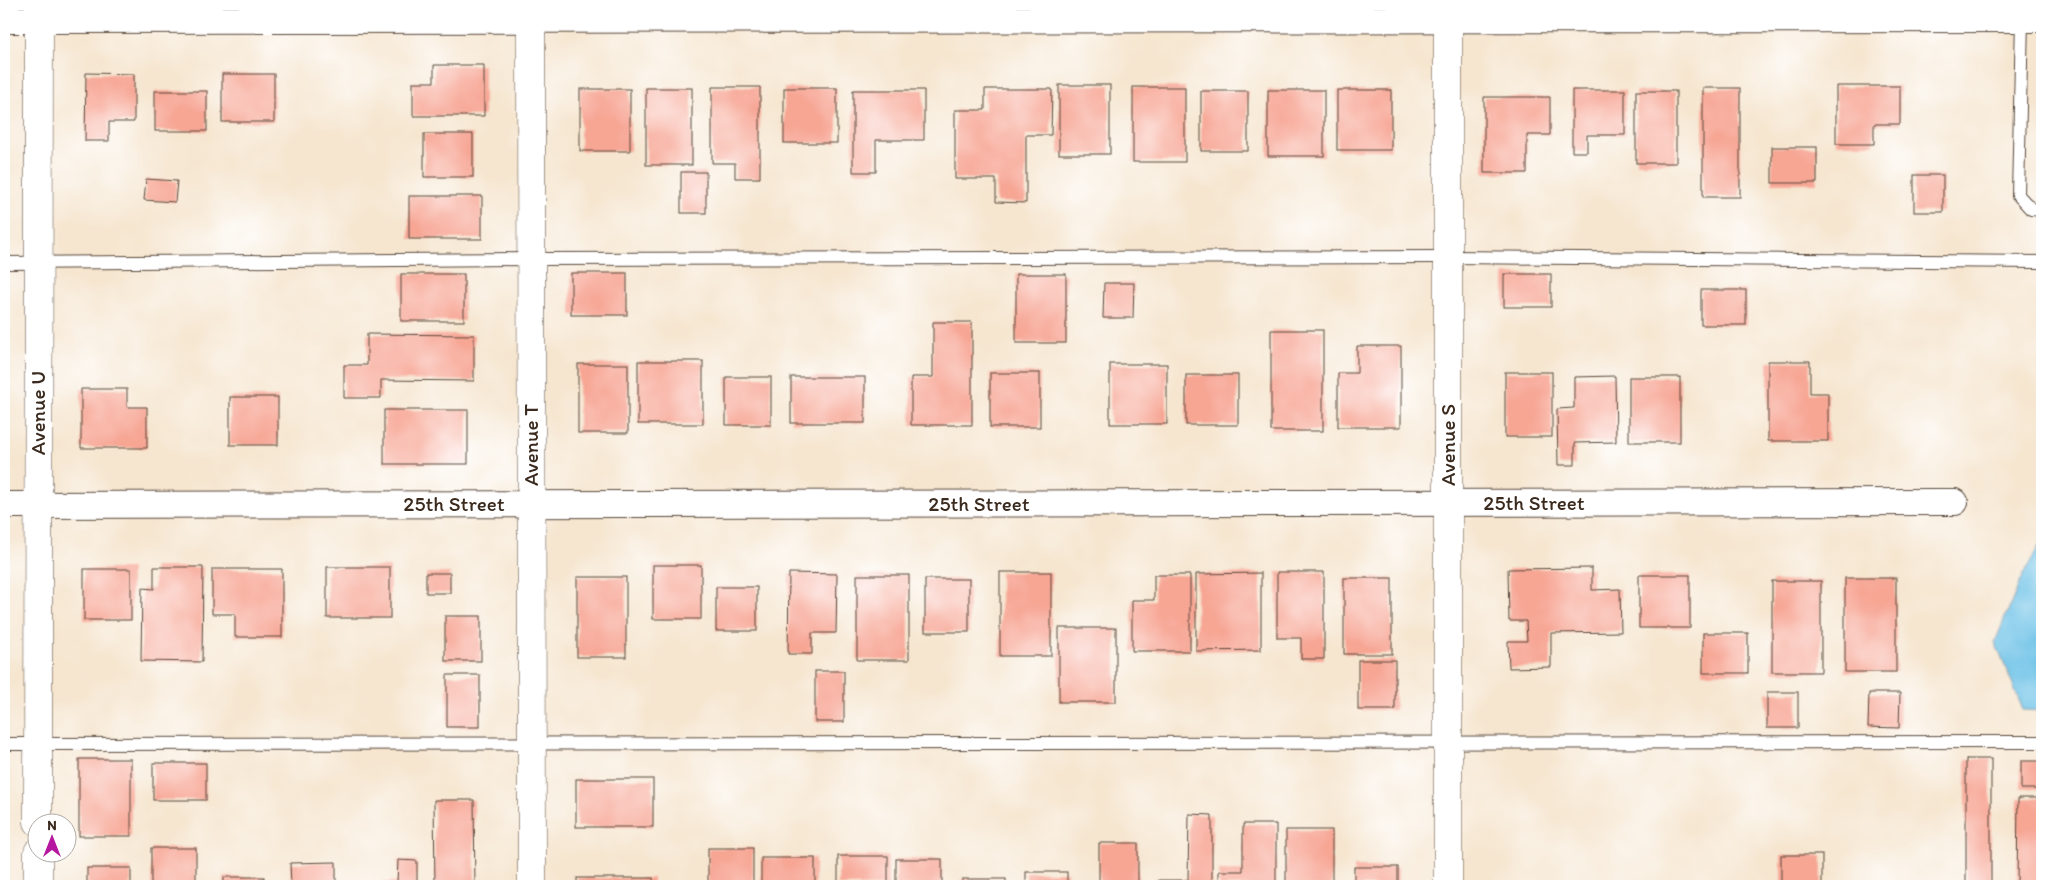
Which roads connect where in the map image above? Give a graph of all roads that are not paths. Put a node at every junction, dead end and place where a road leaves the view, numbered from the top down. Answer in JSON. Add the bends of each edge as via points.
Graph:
{"nodes":[{"id":1,"x":39,"y":12,"type":"edge"},
{"id":2,"x":298,"y":12,"type":"edge"},
{"id":3,"x":531,"y":12,"type":"edge"},
{"id":4,"x":1448,"y":12,"type":"edge"},
{"id":5,"x":2032,"y":19,"type":"edge"},
{"id":6,"x":4,"y":20,"type":"edge"},
{"id":7,"x":2042,"y":210,"type":"edge"},
{"id":8,"x":1448,"y":257,"type":"junction"},
{"id":9,"x":531,"y":259,"type":"junction"},
{"id":10,"x":2042,"y":262,"type":"edge"},
{"id":11,"x":4,"y":263,"type":"edge"},
{"id":12,"x":38,"y":263,"type":"junction"},
{"id":13,"x":1955,"y":502,"type":"dead end"},
{"id":14,"x":1448,"y":503,"type":"junction"},
{"id":15,"x":531,"y":504,"type":"junction"},
{"id":16,"x":4,"y":505,"type":"edge"},
{"id":17,"x":38,"y":505,"type":"junction"},
{"id":18,"x":1448,"y":742,"type":"junction"},
{"id":19,"x":2042,"y":742,"type":"edge"},
{"id":20,"x":4,"y":744,"type":"edge"},
{"id":21,"x":38,"y":744,"type":"junction"},
{"id":22,"x":532,"y":744,"type":"junction"},
{"id":23,"x":38,"y":812,"type":"edge"},
{"id":24,"x":38,"y":862,"type":"edge"},
{"id":25,"x":38,"y":886,"type":"edge"},
{"id":26,"x":532,"y":886,"type":"edge"},
{"id":27,"x":1448,"y":886,"type":"edge"}],
"edges":[{"from":1,"to":2,"type":"street"},
{"from":1,"to":6,"type":"street"},
{"from":1,"to":12,"type":"street","name":"Avenue U"},
{"from":2,"to":3,"type":"street"},
{"from":3,"to":4,"type":"street"},
{"from":3,"to":9,"type":"street","name":"Avenue T"},
{"from":4,"to":5,"type":"street"},
{"from":4,"to":8,"type":"street","name":"Avenue S"},
{"from":5,"to":7,"type":"lane","via":[[2018,195],[2031,209]]},
{"from":8,"to":9,"type":"lane"},
{"from":8,"to":10,"type":"lane"},
{"from":8,"to":14,"type":"street","name":"Avenue S"},
{"from":9,"to":12,"type":"lane"},
{"from":9,"to":15,"type":"street","name":"Avenue T"},
{"from":11,"to":12,"type":"lane"},
{"from":12,"to":17,"type":"street","name":"Avenue U"},
{"from":13,"to":14,"type":"street","name":"25th Street"},
{"from":14,"to":15,"type":"street","name":"25th Street"},
{"from":14,"to":18,"type":"street","name":"Avenue S"},
{"from":15,"to":17,"type":"street","name":"25th Street"},
{"from":15,"to":22,"type":"street","name":"Avenue T"},
{"from":16,"to":17,"type":"street","name":"25th Street"},
{"from":17,"to":21,"type":"street","name":"Avenue U"},
{"from":18,"to":19,"type":"lane"},
{"from":18,"to":22,"type":"lane"},
{"from":18,"to":27,"type":"street","name":"Avenue S"},
{"from":20,"to":21,"type":"lane"},
{"from":21,"to":22,"type":"lane"},
{"from":21,"to":23,"type":"street","name":"Avenue U"},
{"from":22,"to":26,"type":"street","name":"Avenue T"},
{"from":24,"to":25,"type":"street"}]}
